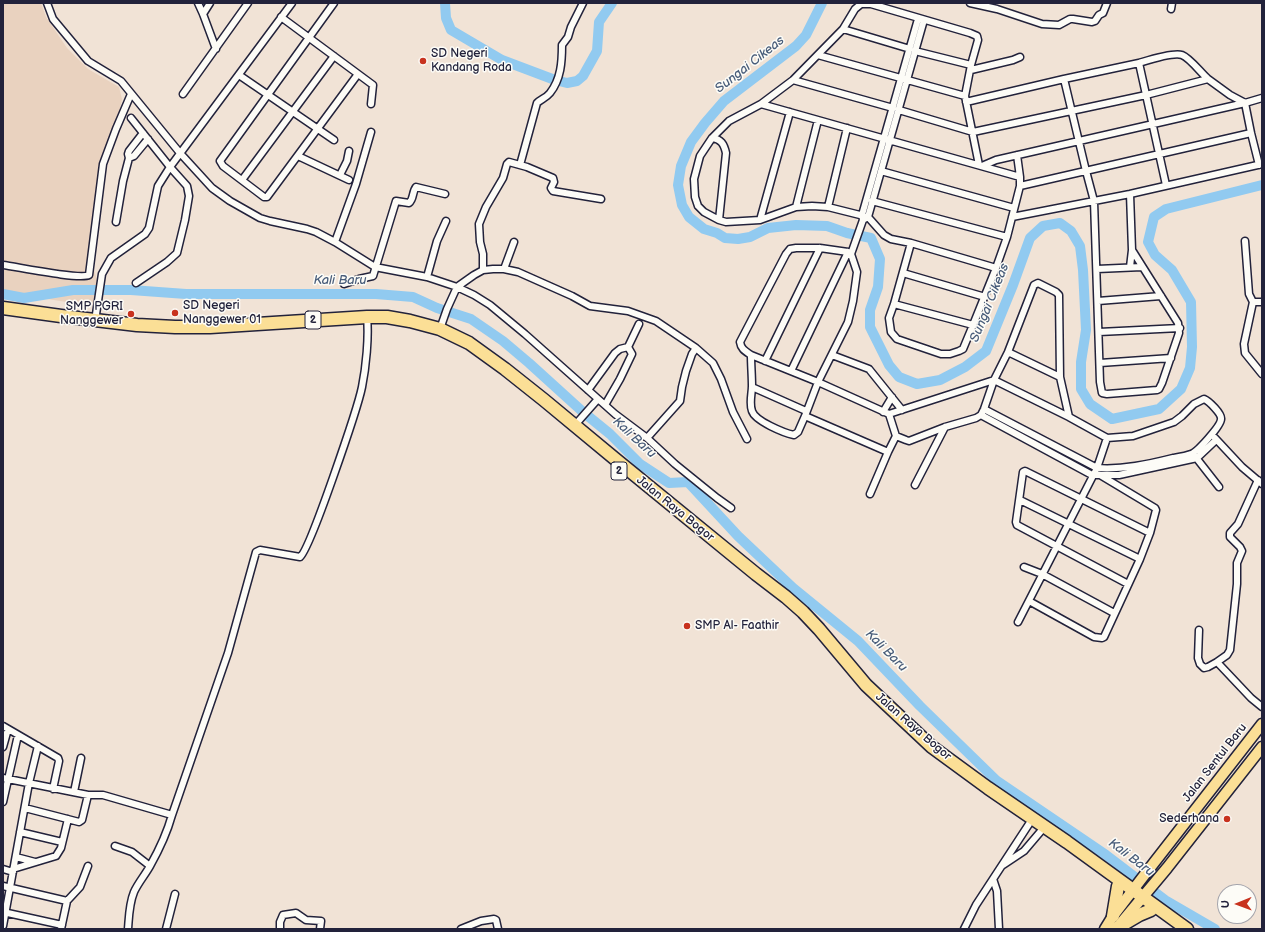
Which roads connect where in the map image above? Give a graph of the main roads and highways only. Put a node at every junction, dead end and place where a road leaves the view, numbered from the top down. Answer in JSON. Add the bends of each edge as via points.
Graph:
{"nodes":[{"id":1,"x":3,"y":308,"type":"edge"},
{"id":2,"x":3,"y":314,"type":"edge"},
{"id":3,"x":95,"y":319,"type":"junction"},
{"id":4,"x":367,"y":320,"type":"junction"},
{"id":5,"x":1262,"y":724,"type":"edge"},
{"id":6,"x":1262,"y":746,"type":"edge"},
{"id":7,"x":1009,"y":806,"type":"junction"},
{"id":8,"x":1118,"y":886,"type":"junction"},
{"id":9,"x":1133,"y":890,"type":"junction"},
{"id":10,"x":1143,"y":898,"type":"junction"},
{"id":11,"x":1151,"y":910,"type":"junction"},
{"id":12,"x":1113,"y":916,"type":"junction"},
{"id":13,"x":1112,"y":929,"type":"edge"},
{"id":14,"x":1176,"y":929,"type":"edge"},
{"id":15,"x":1188,"y":929,"type":"edge"}],
"edges":[{"from":1,"to":3,"type":"highway","name":"Jalan Raya Bogor","number":"2"},
{"from":2,"to":3,"type":"highway","name":"Jalan Raya Bogor","number":"2"},
{"from":3,"to":4,"type":"highway","name":"Jalan Raya Bogor","number":"2","via":[[136,331],[175,333]]},
{"from":4,"to":7,"type":"highway","name":"Jalan Raya Bogor","number":"2","via":[[434,334],[467,349],[502,374],[784,603],[815,634],[861,689],[928,752]]},
{"from":4,"to":7,"type":"highway","name":"Jalan Raya Bogor","number":"2","via":[[386,317],[410,321],[440,329],[469,343],[544,400],[578,422],[803,612],[866,685],[909,727]]},
{"from":5,"to":9,"type":"main road","name":"Jalan Sentul Baru"},
{"from":6,"to":10,"type":"main road"},
{"from":7,"to":8,"type":"highway","name":"Jalan Raya Bogor","number":"2","via":[[1030,824]]},
{"from":7,"to":9,"type":"highway","name":"Jalan Raya Bogor","number":"2","via":[[1067,842]]},
{"from":8,"to":9,"type":"highway","name":"Jalan Raya Bogor","number":"2"},
{"from":8,"to":12,"type":"highway"},
{"from":9,"to":10,"type":"highway","name":"Jalan Raya Bogor","number":"2"},
{"from":9,"to":12,"type":"main road","name":"Jalan Sentul Baru"},
{"from":10,"to":11,"type":"highway","name":"Jalan Raya Bogor","number":"2"},
{"from":10,"to":13,"type":"main road"},
{"from":10,"to":15,"type":"highway","name":"Jalan Raya Bogor","number":"2"},
{"from":11,"to":13,"type":"highway"},
{"from":11,"to":14,"type":"highway","name":"Jalan Raya Bogor","number":"2"},
{"from":12,"to":13,"type":"main road","name":"Jalan Sentul Baru"}]}
